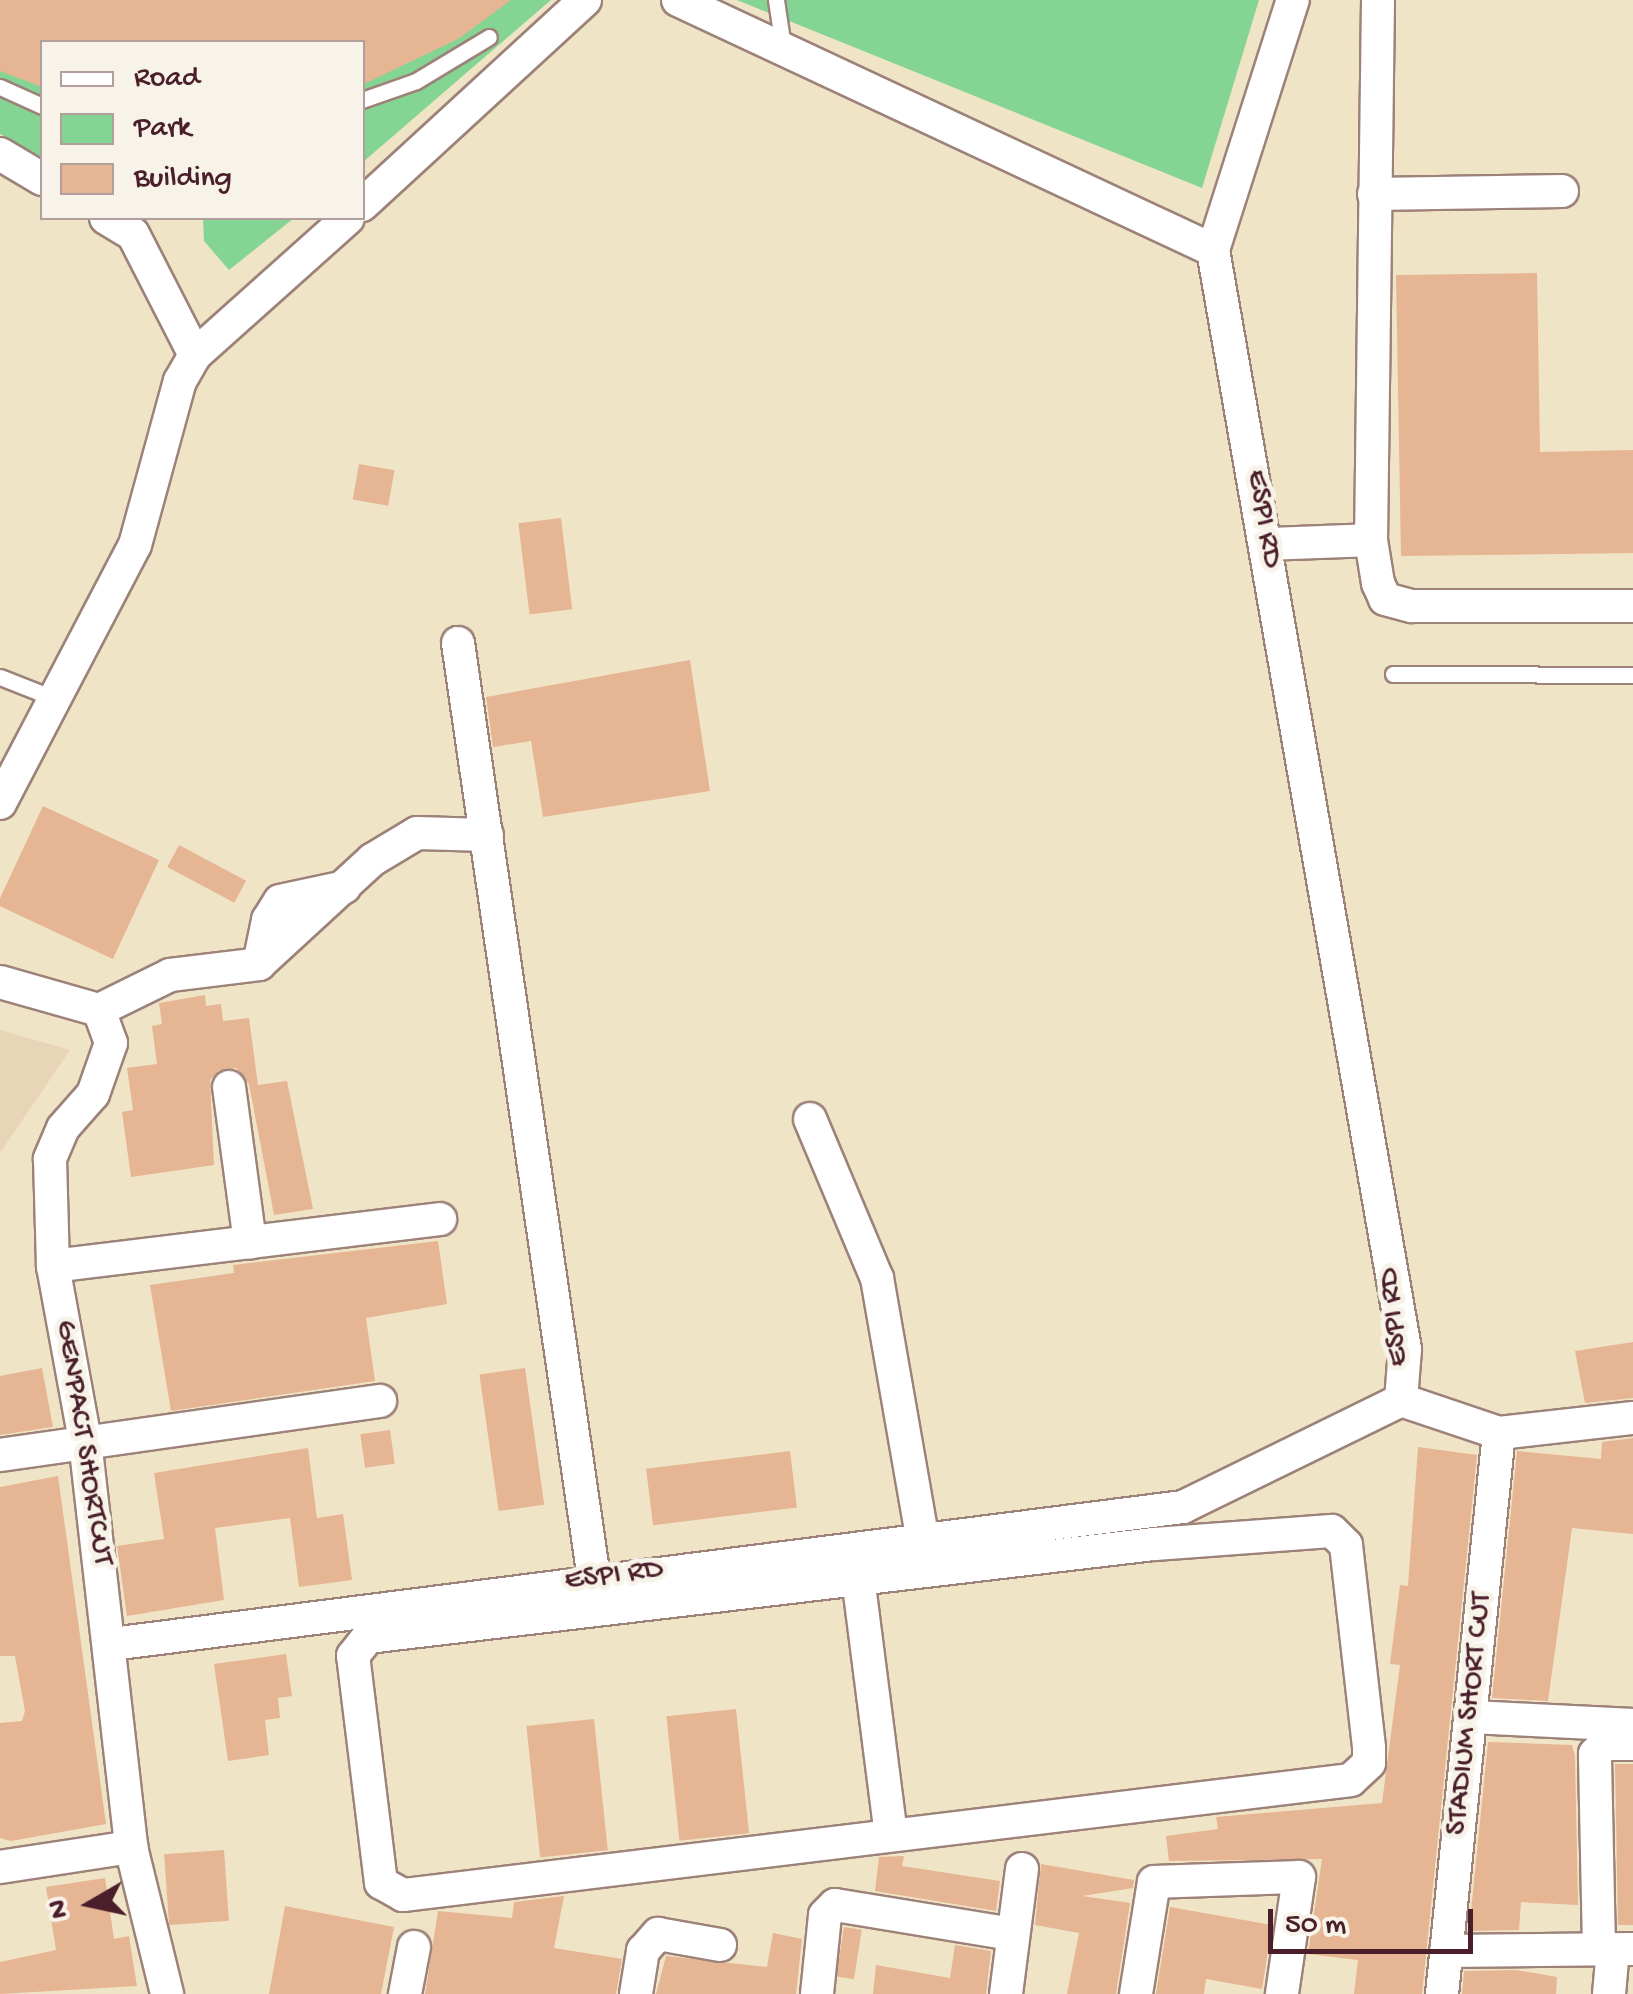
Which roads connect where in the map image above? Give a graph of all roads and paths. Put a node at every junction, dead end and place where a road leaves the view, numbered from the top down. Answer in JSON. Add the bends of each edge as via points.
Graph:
{"nodes":[{"id":1,"x":585,"y":0,"type":"edge"},
{"id":2,"x":678,"y":0,"type":"edge"},
{"id":3,"x":776,"y":0,"type":"edge"},
{"id":4,"x":1293,"y":0,"type":"edge"},
{"id":5,"x":1378,"y":0,"type":"edge"},
{"id":6,"x":489,"y":37,"type":"dead end"},
{"id":7,"x":783,"y":48,"type":"junction"},
{"id":8,"x":0,"y":87,"type":"edge"},
{"id":9,"x":365,"y":99,"type":"edge"},
{"id":10,"x":40,"y":105,"type":"edge"},
{"id":11,"x":0,"y":154,"type":"edge"},
{"id":12,"x":40,"y":178,"type":"edge"},
{"id":13,"x":1562,"y":191,"type":"dead end"},
{"id":14,"x":1374,"y":194,"type":"junction"},
{"id":15,"x":365,"y":201,"type":"edge"},
{"id":16,"x":109,"y":220,"type":"edge"},
{"id":17,"x":346,"y":220,"type":"edge"},
{"id":18,"x":1213,"y":250,"type":"junction"},
{"id":19,"x":195,"y":356,"type":"junction"},
{"id":20,"x":1371,"y":540,"type":"junction"},
{"id":21,"x":1267,"y":544,"type":"junction"},
{"id":22,"x":1633,"y":606,"type":"edge"},
{"id":23,"x":458,"y":643,"type":"dead end"},
{"id":24,"x":1392,"y":674,"type":"dead end"},
{"id":25,"x":1633,"y":676,"type":"edge"},
{"id":26,"x":0,"y":677,"type":"edge"},
{"id":27,"x":56,"y":700,"type":"junction"},
{"id":28,"x":0,"y":803,"type":"edge"},
{"id":29,"x":487,"y":834,"type":"junction"},
{"id":30,"x":2,"y":980,"type":"edge"},
{"id":31,"x":99,"y":1010,"type":"junction"},
{"id":32,"x":228,"y":1087,"type":"dead end"},
{"id":33,"x":810,"y":1119,"type":"dead end"},
{"id":34,"x":440,"y":1219,"type":"dead end"},
{"id":35,"x":250,"y":1243,"type":"junction"},
{"id":36,"x":53,"y":1266,"type":"junction"},
{"id":37,"x":1402,"y":1400,"type":"junction"},
{"id":38,"x":380,"y":1401,"type":"dead end"},
{"id":39,"x":1633,"y":1418,"type":"edge"},
{"id":40,"x":1499,"y":1433,"type":"junction"},
{"id":41,"x":85,"y":1441,"type":"junction"},
{"id":42,"x":0,"y":1455,"type":"edge"},
{"id":43,"x":1027,"y":1528,"type":"junction"},
{"id":44,"x":1152,"y":1528,"type":"junction"},
{"id":45,"x":923,"y":1541,"type":"junction"},
{"id":46,"x":854,"y":1548,"type":"junction"},
{"id":47,"x":1032,"y":1561,"type":"junction"},
{"id":48,"x":594,"y":1579,"type":"junction"},
{"id":49,"x":858,"y":1581,"type":"junction"},
{"id":50,"x":676,"y":1585,"type":"junction"},
{"id":51,"x":636,"y":1590,"type":"junction"},
{"id":52,"x":112,"y":1644,"type":"junction"},
{"id":53,"x":1472,"y":1717,"type":"junction"},
{"id":54,"x":1633,"y":1726,"type":"edge"},
{"id":55,"x":1598,"y":1736,"type":"junction"},
{"id":56,"x":1633,"y":1744,"type":"edge"},
{"id":57,"x":891,"y":1836,"type":"junction"},
{"id":58,"x":132,"y":1846,"type":"junction"},
{"id":59,"x":0,"y":1867,"type":"edge"},
{"id":60,"x":1022,"y":1870,"type":"dead end"},
{"id":61,"x":1013,"y":1934,"type":"junction"},
{"id":62,"x":1615,"y":1943,"type":"edge"},
{"id":63,"x":720,"y":1945,"type":"dead end"},
{"id":64,"x":414,"y":1947,"type":"dead end"},
{"id":65,"x":1446,"y":1950,"type":"junction"},
{"id":66,"x":167,"y":1994,"type":"edge"},
{"id":67,"x":406,"y":1994,"type":"edge"},
{"id":68,"x":636,"y":1994,"type":"edge"},
{"id":69,"x":817,"y":1994,"type":"edge"},
{"id":70,"x":1006,"y":1994,"type":"edge"},
{"id":71,"x":1136,"y":1994,"type":"edge"},
{"id":72,"x":1282,"y":1994,"type":"edge"},
{"id":73,"x":1442,"y":1994,"type":"edge"},
{"id":74,"x":1609,"y":1994,"type":"edge"}],
"edges":[{"from":1,"to":15,"type":"street"},
{"from":2,"to":7,"type":"street"},
{"from":3,"to":7,"type":"lane"},
{"from":4,"to":18,"type":"street","name":"ESPI RD"},
{"from":5,"to":14,"type":"street"},
{"from":6,"to":9,"type":"lane","via":[[416,81]]},
{"from":7,"to":18,"type":"street"},
{"from":8,"to":10,"type":"lane"},
{"from":11,"to":12,"type":"street"},
{"from":13,"to":14,"type":"street"},
{"from":14,"to":20,"type":"street"},
{"from":16,"to":19,"type":"street","via":[[133,234]]},
{"from":17,"to":19,"type":"street"},
{"from":18,"to":21,"type":"street","name":"ESPI RD"},
{"from":19,"to":27,"type":"street","via":[[180,381],[136,546]]},
{"from":20,"to":21,"type":"street"},
{"from":20,"to":22,"type":"street","via":[[1385,599]]},
{"from":21,"to":37,"type":"street","name":"ESPI RD","via":[[1405,1349]]},
{"from":23,"to":29,"type":"street"},
{"from":24,"to":25,"type":"lane"},
{"from":26,"to":27,"type":"lane"},
{"from":27,"to":28,"type":"street"},
{"from":29,"to":31,"type":"street","via":[[417,833],[372,860],[259,964],[170,975]]},
{"from":29,"to":48,"type":"street"},
{"from":30,"to":31,"type":"street"},
{"from":31,"to":36,"type":"street","name":"GENPACT SHORTCUT","via":[[111,1044],[92,1094],[62,1128],[50,1159]]},
{"from":32,"to":35,"type":"street"},
{"from":33,"to":45,"type":"street","via":[[877,1278]]},
{"from":34,"to":35,"type":"street"},
{"from":35,"to":36,"type":"street"},
{"from":36,"to":41,"type":"street","name":"GENPACT SHORTCUT"},
{"from":37,"to":40,"type":"street"},
{"from":37,"to":44,"type":"street","name":"ESPI RD"},
{"from":38,"to":41,"type":"street"},
{"from":39,"to":40,"type":"street"},
{"from":40,"to":53,"type":"street","name":"STADIUM SHORT CUT"},
{"from":41,"to":42,"type":"street"},
{"from":41,"to":52,"type":"street","name":"GENPACT SHORTCUT"},
{"from":43,"to":44,"type":"street","name":"ESPI RD"},
{"from":43,"to":45,"type":"street","name":"ESPI RD"},
{"from":43,"to":47,"type":"street"},
{"from":44,"to":47,"type":"street"},
{"from":44,"to":57,"type":"street","via":[[1340,1536],[1369,1748],[1360,1773],[1351,1780]]},
{"from":45,"to":46,"type":"street","name":"ESPI RD"},
{"from":46,"to":49,"type":"street"},
{"from":46,"to":50,"type":"street","name":"ESPI RD"},
{"from":47,"to":49,"type":"street"},
{"from":48,"to":51,"type":"street","name":"ESPI RD"},
{"from":48,"to":52,"type":"street","name":"ESPI RD"},
{"from":49,"to":50,"type":"street"},
{"from":49,"to":57,"type":"street"},
{"from":50,"to":51,"type":"street","name":"ESPI RD"},
{"from":51,"to":57,"type":"street","via":[[368,1637],[358,1645],[353,1656],[381,1883],[388,1890],[403,1895]]},
{"from":52,"to":58,"type":"street","name":"GENPACT SHORTCUT"},
{"from":53,"to":55,"type":"street"},
{"from":53,"to":65,"type":"street","name":"STADIUM SHORT CUT"},
{"from":54,"to":55,"type":"street"},
{"from":55,"to":56,"type":"street"},
{"from":55,"to":62,"type":"street"},
{"from":58,"to":59,"type":"street"},
{"from":58,"to":66,"type":"street","name":"GENPACT SHORTCUT"},
{"from":60,"to":61,"type":"street"},
{"from":61,"to":69,"type":"street","via":[[835,1905],[825,1915]]},
{"from":61,"to":70,"type":"street"},
{"from":62,"to":65,"type":"street"},
{"from":62,"to":74,"type":"street"},
{"from":63,"to":68,"type":"street","via":[[658,1934],[648,1939]]},
{"from":64,"to":67,"type":"street"},
{"from":65,"to":73,"type":"street","name":"STADIUM SHORT CUT"},
{"from":71,"to":72,"type":"street","via":[[1154,1882],[1298,1877]]}]}
